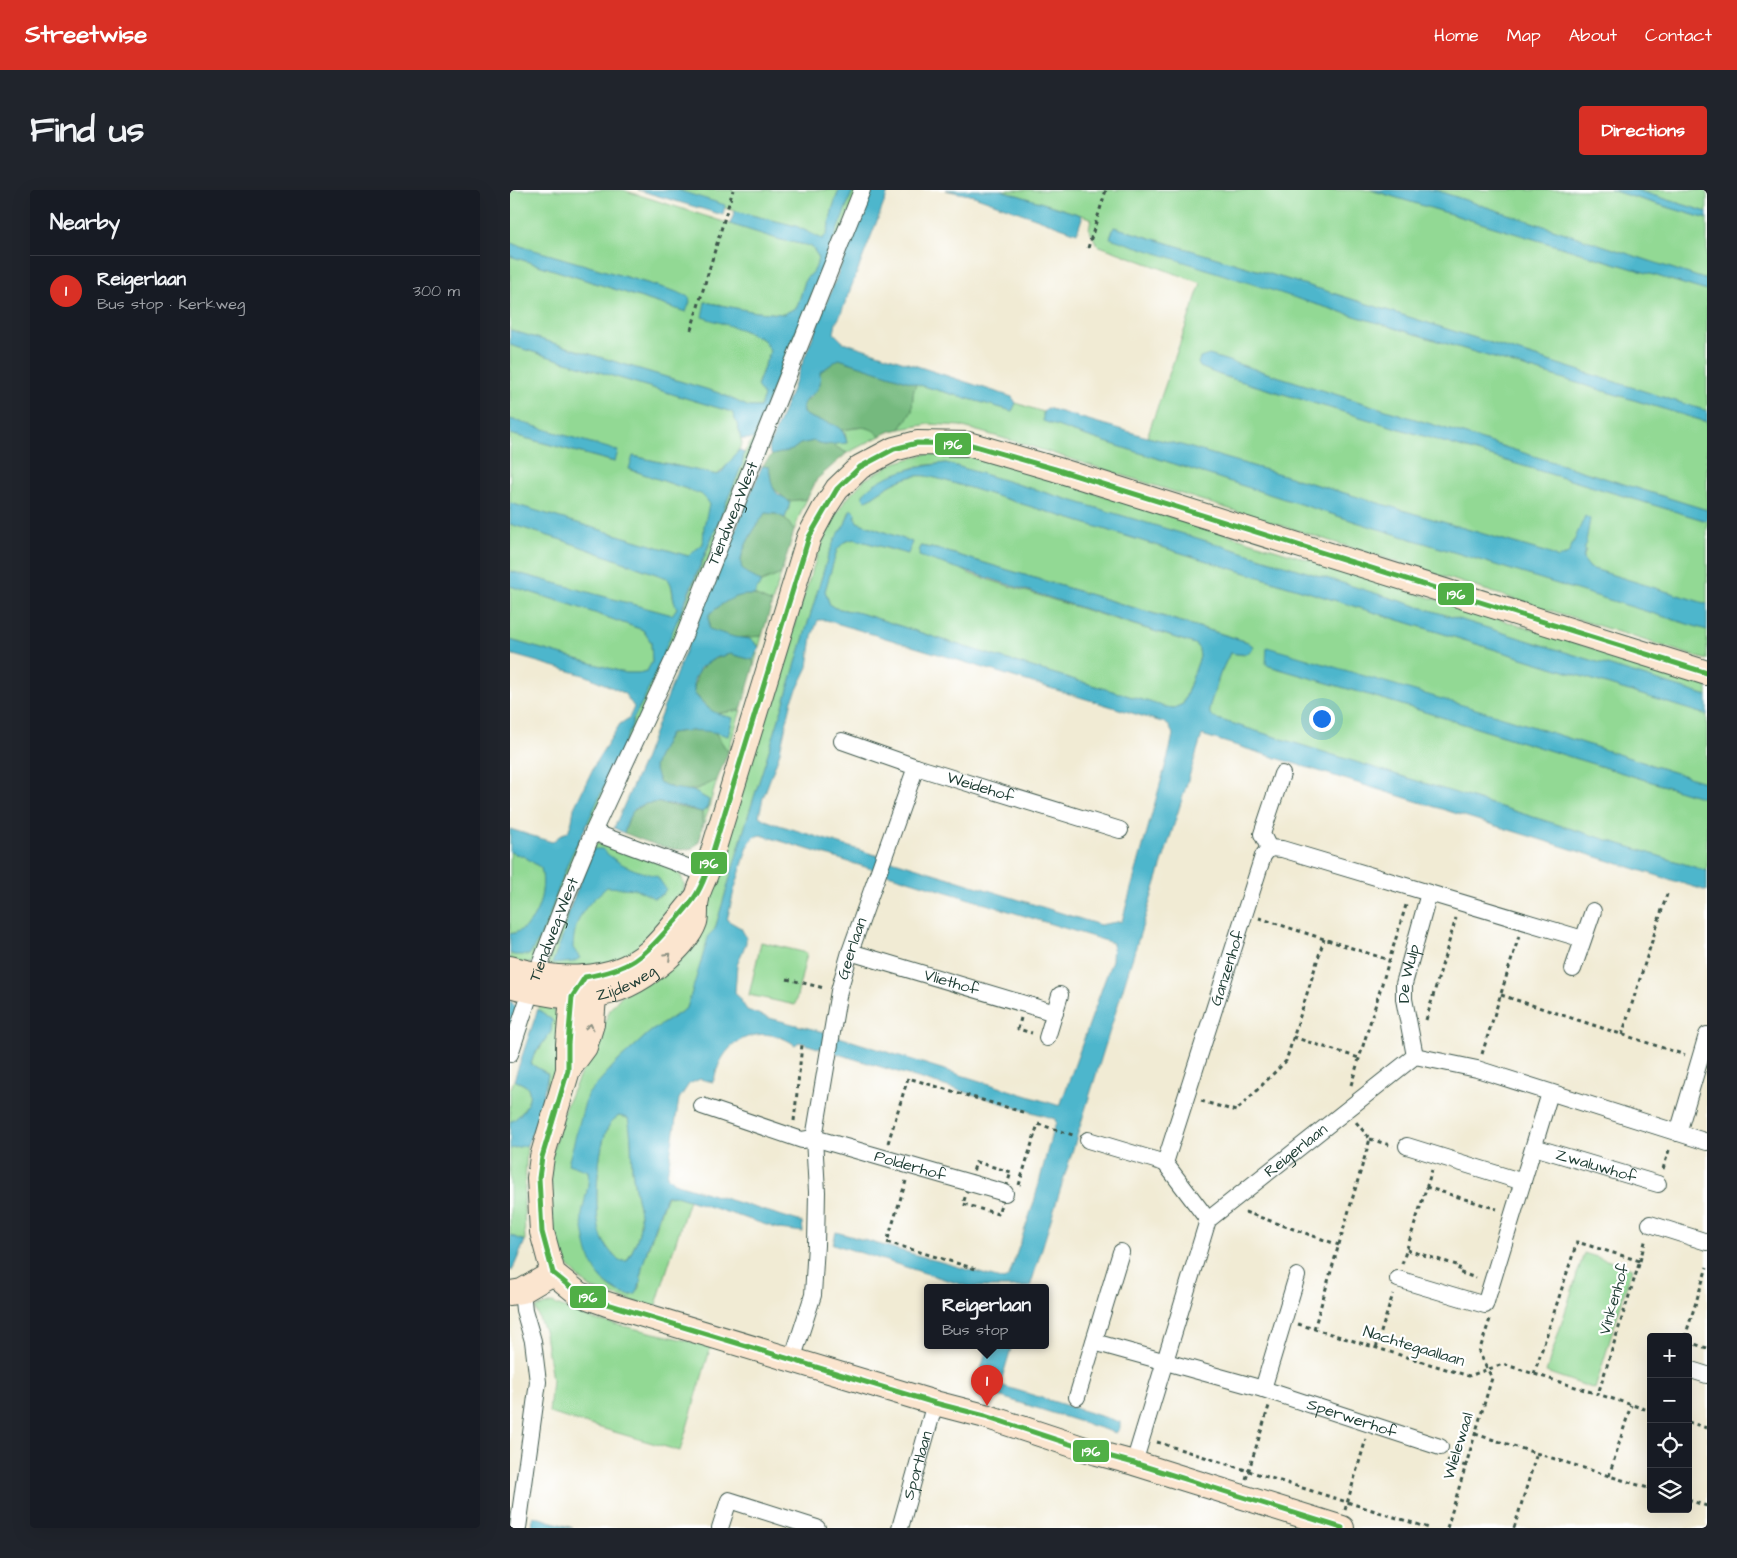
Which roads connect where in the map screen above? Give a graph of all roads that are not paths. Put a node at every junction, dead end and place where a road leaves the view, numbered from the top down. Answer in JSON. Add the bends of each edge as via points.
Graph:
{"nodes":[{"id":1,"x":862,"y":190,"type":"edge"},
{"id":2,"x":1707,"y":673,"type":"edge"},
{"id":3,"x":842,"y":741,"type":"dead end"},
{"id":4,"x":916,"y":766,"type":"junction"},
{"id":5,"x":1282,"y":774,"type":"dead end"},
{"id":6,"x":1120,"y":830,"type":"dead end"},
{"id":7,"x":593,"y":832,"type":"junction"},
{"id":8,"x":1269,"y":848,"type":"junction"},
{"id":9,"x":706,"y":874,"type":"junction"},
{"id":10,"x":1429,"y":893,"type":"junction"},
{"id":11,"x":1592,"y":911,"type":"dead end"},
{"id":12,"x":1583,"y":939,"type":"junction"},
{"id":13,"x":850,"y":952,"type":"junction"},
{"id":14,"x":510,"y":968,"type":"edge"},
{"id":15,"x":1573,"y":970,"type":"dead end"},
{"id":16,"x":525,"y":984,"type":"edge"},
{"id":17,"x":584,"y":990,"type":"junction"},
{"id":18,"x":1060,"y":995,"type":"dead end"},
{"id":19,"x":1054,"y":1013,"type":"junction"},
{"id":20,"x":1707,"y":1034,"type":"edge"},
{"id":21,"x":1047,"y":1038,"type":"dead end"},
{"id":22,"x":510,"y":1054,"type":"edge"},
{"id":23,"x":1415,"y":1056,"type":"junction"},
{"id":24,"x":1550,"y":1093,"type":"junction"},
{"id":25,"x":702,"y":1106,"type":"dead end"},
{"id":26,"x":1678,"y":1133,"type":"junction"},
{"id":27,"x":814,"y":1138,"type":"junction"},
{"id":28,"x":1083,"y":1138,"type":"road end"},
{"id":29,"x":1707,"y":1142,"type":"edge"},
{"id":30,"x":1406,"y":1146,"type":"road end"},
{"id":31,"x":1534,"y":1147,"type":"junction"},
{"id":32,"x":1165,"y":1163,"type":"junction"},
{"id":33,"x":1523,"y":1182,"type":"junction"},
{"id":34,"x":1658,"y":1184,"type":"dead end"},
{"id":35,"x":1011,"y":1192,"type":"road end"},
{"id":36,"x":1208,"y":1220,"type":"junction"},
{"id":37,"x":1650,"y":1224,"type":"dead end"},
{"id":38,"x":1707,"y":1242,"type":"edge"},
{"id":39,"x":1121,"y":1252,"type":"dead end"},
{"id":40,"x":553,"y":1273,"type":"junction"},
{"id":41,"x":1297,"y":1276,"type":"dead end"},
{"id":42,"x":1398,"y":1279,"type":"road end"},
{"id":43,"x":516,"y":1292,"type":"edge"},
{"id":44,"x":1094,"y":1342,"type":"junction"},
{"id":45,"x":792,"y":1360,"type":"junction"},
{"id":46,"x":1166,"y":1361,"type":"junction"},
{"id":47,"x":1692,"y":1370,"type":"edge"},
{"id":48,"x":1707,"y":1375,"type":"edge"},
{"id":49,"x":1268,"y":1391,"type":"junction"},
{"id":50,"x":1077,"y":1398,"type":"dead end"},
{"id":51,"x":935,"y":1403,"type":"junction"},
{"id":52,"x":1440,"y":1447,"type":"dead end"},
{"id":53,"x":1134,"y":1462,"type":"junction"},
{"id":54,"x":518,"y":1528,"type":"edge"},
{"id":55,"x":720,"y":1528,"type":"edge"},
{"id":56,"x":817,"y":1528,"type":"edge"},
{"id":57,"x":900,"y":1528,"type":"edge"},
{"id":58,"x":1341,"y":1528,"type":"edge"}],
"edges":[{"from":1,"to":7,"type":"street","name":"Tiendweg-West","via":[[681,643]]},
{"from":2,"to":9,"type":"main road","name":"Zijdeweg","via":[[1055,469],[968,444],[917,443],[894,449],[860,467],[838,489],[809,537]]},
{"from":3,"to":4,"type":"street","name":"Weidehof"},
{"from":4,"to":6,"type":"street","name":"Weidehof"},
{"from":4,"to":13,"type":"street","name":"Geerlaan"},
{"from":5,"to":8,"type":"street","via":[[1262,834]]},
{"from":7,"to":9,"type":"street"},
{"from":7,"to":16,"type":"street","name":"Tiendweg-West"},
{"from":8,"to":10,"type":"street","via":[[1282,849]]},
{"from":8,"to":32,"type":"street","name":"Ganzenhof","via":[[1263,856]]},
{"from":9,"to":17,"type":"main road","name":"Zijdeweg","via":[[697,897],[695,922],[680,946],[648,974],[613,992]]},
{"from":10,"to":12,"type":"street"},
{"from":10,"to":23,"type":"street","name":"De Wulp","via":[[1404,984]]},
{"from":11,"to":12,"type":"street"},
{"from":12,"to":15,"type":"street"},
{"from":13,"to":19,"type":"street","name":"Vliethof"},
{"from":13,"to":27,"type":"street","name":"Geerlaan","via":[[832,1026]]},
{"from":14,"to":16,"type":"main road","name":"Zijdeweg"},
{"from":16,"to":17,"type":"main road","name":"Zijdeweg"},
{"from":16,"to":22,"type":"street","name":"Tiendweg-West"},
{"from":17,"to":40,"type":"main road","via":[[568,1044],[568,1070],[539,1178],[542,1232]]},
{"from":18,"to":19,"type":"street"},
{"from":19,"to":21,"type":"street"},
{"from":20,"to":26,"type":"street"},
{"from":23,"to":24,"type":"street","via":[[1477,1069]]},
{"from":23,"to":36,"type":"street","name":"Reigerlaan"},
{"from":24,"to":26,"type":"street"},
{"from":24,"to":31,"type":"street","name":"Zwaluwhof"},
{"from":25,"to":27,"type":"street","via":[[802,1140]]},
{"from":26,"to":29,"type":"street"},
{"from":27,"to":35,"type":"street","name":"Polderhof"},
{"from":27,"to":45,"type":"street","name":"Geerlaan","via":[[816,1237],[813,1295]]},
{"from":28,"to":32,"type":"street"},
{"from":30,"to":33,"type":"street"},
{"from":31,"to":33,"type":"street","name":"Zwaluwhof"},
{"from":31,"to":34,"type":"street","name":"Zwaluwhof"},
{"from":32,"to":36,"type":"street"},
{"from":33,"to":42,"type":"street","name":"Zwaluwhof","via":[[1485,1305]]},
{"from":36,"to":46,"type":"street"},
{"from":37,"to":38,"type":"street"},
{"from":39,"to":44,"type":"street"},
{"from":40,"to":43,"type":"main road"},
{"from":40,"to":45,"type":"main road","via":[[579,1294]]},
{"from":41,"to":49,"type":"street"},
{"from":43,"to":54,"type":"street","via":[[533,1341],[538,1382]]},
{"from":44,"to":46,"type":"street","name":"Sperwerhof"},
{"from":44,"to":50,"type":"street"},
{"from":45,"to":51,"type":"main road"},
{"from":46,"to":49,"type":"street","name":"Sperwerhof"},
{"from":46,"to":53,"type":"street"},
{"from":47,"to":48,"type":"street"},
{"from":49,"to":52,"type":"street","name":"Sperwerhof"},
{"from":51,"to":53,"type":"main road"},
{"from":51,"to":57,"type":"street","name":"Sportlaan"},
{"from":53,"to":58,"type":"main road"},
{"from":55,"to":56,"type":"street","via":[[729,1500]]}]}
